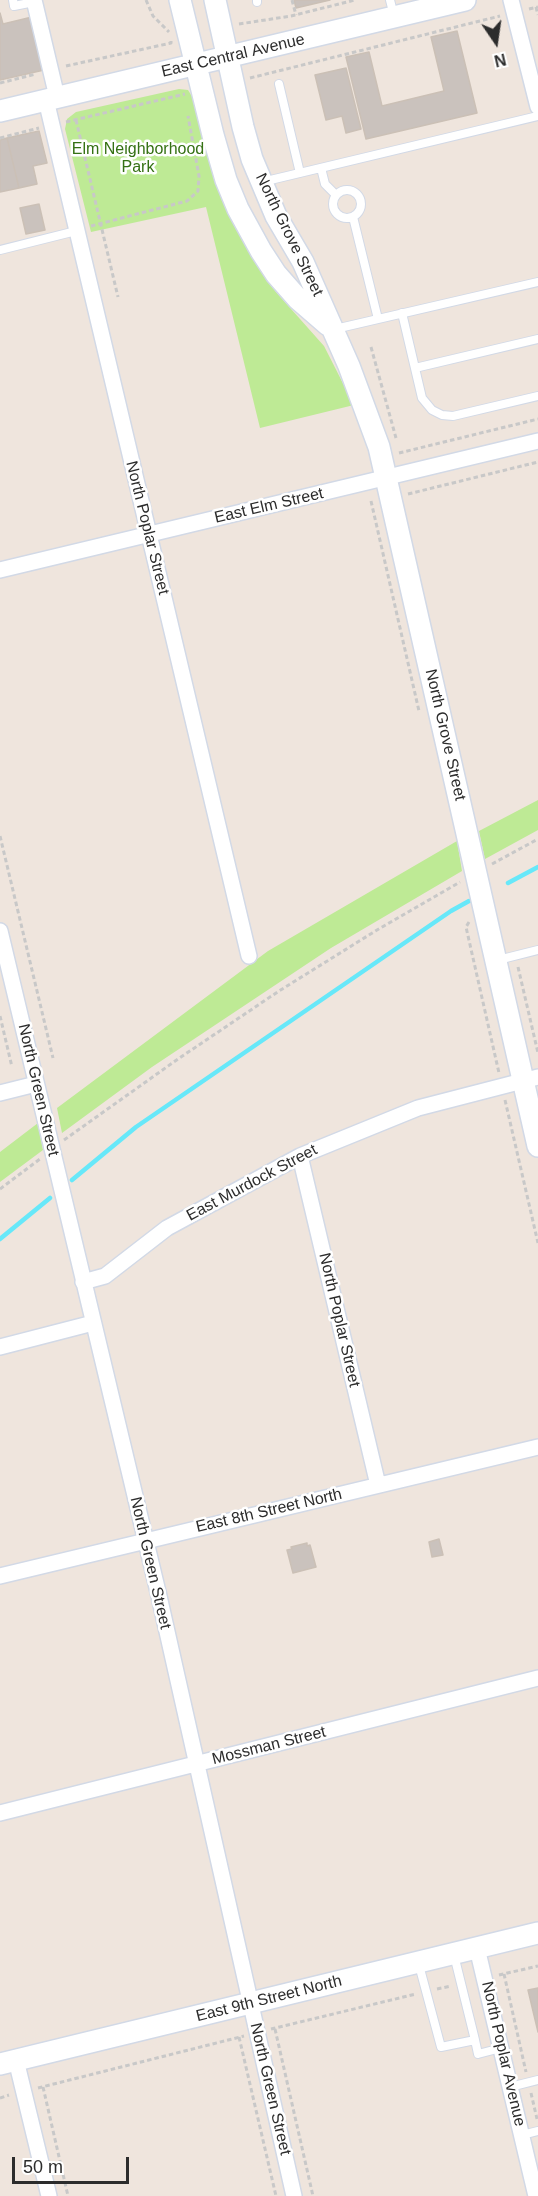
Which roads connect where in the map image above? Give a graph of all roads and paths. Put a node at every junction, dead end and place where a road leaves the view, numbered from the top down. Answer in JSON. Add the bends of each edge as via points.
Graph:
{"nodes":[{"id":1,"x":13,"y":0,"type":"edge"},
{"id":2,"x":146,"y":0,"type":"edge"},
{"id":3,"x":180,"y":0,"type":"edge"},
{"id":4,"x":215,"y":0,"type":"edge"},
{"id":5,"x":292,"y":0,"type":"edge"},
{"id":6,"x":356,"y":0,"type":"edge"},
{"id":7,"x":465,"y":0,"type":"edge"},
{"id":8,"x":34,"y":1,"type":"edge"},
{"id":9,"x":420,"y":5,"type":"edge"},
{"id":10,"x":513,"y":6,"type":"edge"},
{"id":11,"x":537,"y":7,"type":"edge"},
{"id":12,"x":392,"y":9,"type":"edge"},
{"id":13,"x":296,"y":15,"type":"junction"},
{"id":14,"x":538,"y":15,"type":"edge"},
{"id":15,"x":239,"y":24,"type":"dead end"},
{"id":16,"x":228,"y":57,"type":"junction"},
{"id":17,"x":195,"y":65,"type":"junction"},
{"id":18,"x":51,"y":70,"type":"junction"},
{"id":19,"x":233,"y":82,"type":"junction"},
{"id":20,"x":0,"y":83,"type":"edge"},
{"id":21,"x":279,"y":84,"type":"dead end"},
{"id":22,"x":202,"y":90,"type":"junction"},
{"id":23,"x":52,"y":99,"type":"junction"},
{"id":24,"x":186,"y":106,"type":"dead end"},
{"id":25,"x":538,"y":107,"type":"edge"},
{"id":26,"x":0,"y":111,"type":"edge"},
{"id":27,"x":538,"y":116,"type":"edge"},
{"id":28,"x":76,"y":120,"type":"junction"},
{"id":29,"x":51,"y":125,"type":"junction"},
{"id":30,"x":0,"y":138,"type":"edge"},
{"id":31,"x":321,"y":168,"type":"junction"},
{"id":32,"x":300,"y":173,"type":"junction"},
{"id":33,"x":262,"y":182,"type":"junction"},
{"id":34,"x":336,"y":195,"type":"junction"},
{"id":35,"x":353,"y":217,"type":"junction"},
{"id":36,"x":101,"y":224,"type":"junction"},
{"id":37,"x":84,"y":229,"type":"junction"},
{"id":38,"x":0,"y":250,"type":"edge"},
{"id":39,"x":538,"y":282,"type":"edge"},
{"id":40,"x":118,"y":297,"type":"dead end"},
{"id":41,"x":402,"y":313,"type":"junction"},
{"id":42,"x":378,"y":319,"type":"junction"},
{"id":43,"x":333,"y":329,"type":"junction"},
{"id":44,"x":538,"y":339,"type":"edge"},
{"id":45,"x":415,"y":368,"type":"junction"},
{"id":46,"x":538,"y":396,"type":"edge"},
{"id":47,"x":538,"y":419,"type":"edge"},
{"id":48,"x":538,"y":441,"type":"edge"},
{"id":49,"x":399,"y":453,"type":"dead end"},
{"id":50,"x":538,"y":462,"type":"edge"},
{"id":51,"x":385,"y":478,"type":"junction"},
{"id":52,"x":407,"y":495,"type":"dead end"},
{"id":53,"x":149,"y":534,"type":"junction"},
{"id":54,"x":0,"y":570,"type":"edge"},
{"id":55,"x":0,"y":836,"type":"edge"},
{"id":56,"x":538,"y":838,"type":"edge"},
{"id":57,"x":477,"y":872,"type":"junction"},
{"id":58,"x":0,"y":931,"type":"edge"},
{"id":59,"x":538,"y":950,"type":"edge"},
{"id":60,"x":249,"y":956,"type":"dead end"},
{"id":61,"x":497,"y":960,"type":"junction"},
{"id":62,"x":0,"y":1016,"type":"edge"},
{"id":63,"x":53,"y":1058,"type":"dead end"},
{"id":64,"x":12,"y":1067,"type":"dead end"},
{"id":65,"x":531,"y":1079,"type":"edge"},
{"id":66,"x":36,"y":1084,"type":"junction"},
{"id":67,"x":0,"y":1093,"type":"edge"},
{"id":68,"x":538,"y":1146,"type":"edge"},
{"id":69,"x":52,"y":1150,"type":"junction"},
{"id":70,"x":300,"y":1156,"type":"junction"},
{"id":71,"x":0,"y":1190,"type":"edge"},
{"id":72,"x":83,"y":1282,"type":"junction"},
{"id":73,"x":93,"y":1323,"type":"junction"},
{"id":74,"x":0,"y":1347,"type":"edge"},
{"id":75,"x":538,"y":1447,"type":"edge"},
{"id":76,"x":378,"y":1485,"type":"junction"},
{"id":77,"x":145,"y":1541,"type":"junction"},
{"id":78,"x":0,"y":1576,"type":"edge"},
{"id":79,"x":538,"y":1678,"type":"edge"},
{"id":80,"x":196,"y":1764,"type":"junction"},
{"id":81,"x":0,"y":1813,"type":"edge"},
{"id":82,"x":538,"y":1933,"type":"edge"},
{"id":83,"x":477,"y":1948,"type":"junction"},
{"id":84,"x":453,"y":1954,"type":"junction"},
{"id":85,"x":418,"y":1962,"type":"junction"},
{"id":86,"x":504,"y":1974,"type":"dead end"},
{"id":87,"x":250,"y":2003,"type":"junction"},
{"id":88,"x":275,"y":2029,"type":"dead end"},
{"id":89,"x":239,"y":2037,"type":"dead end"},
{"id":90,"x":475,"y":2040,"type":"junction"},
{"id":91,"x":501,"y":2048,"type":"junction"},
{"id":92,"x":8,"y":2062,"type":"edge"},
{"id":93,"x":538,"y":2080,"type":"edge"},
{"id":94,"x":528,"y":2083,"type":"junction"},
{"id":95,"x":43,"y":2087,"type":"dead end"},
{"id":96,"x":510,"y":2087,"type":"junction"},
{"id":97,"x":538,"y":2124,"type":"edge"},
{"id":98,"x":538,"y":2131,"type":"edge"},
{"id":99,"x":522,"y":2135,"type":"junction"},
{"id":100,"x":49,"y":2196,"type":"edge"},
{"id":101,"x":68,"y":2196,"type":"edge"},
{"id":102,"x":276,"y":2196,"type":"edge"},
{"id":103,"x":294,"y":2196,"type":"edge"},
{"id":104,"x":313,"y":2196,"type":"edge"},
{"id":105,"x":536,"y":2196,"type":"edge"}],
"edges":[{"from":1,"to":8,"type":"lane","via":[[14,6]]},
{"from":2,"to":18,"type":"path","via":[[153,16],[170,33],[171,43]]},
{"from":3,"to":17,"type":"street","name":"North Grove Street"},
{"from":4,"to":16,"type":"street","name":"North Grove Street"},
{"from":5,"to":13,"type":"path"},
{"from":6,"to":13,"type":"path"},
{"from":7,"to":9,"type":"street","name":"East Central Avenue"},
{"from":8,"to":18,"type":"street"},
{"from":9,"to":12,"type":"street","name":"East Central Avenue"},
{"from":10,"to":11,"type":"path"},
{"from":10,"to":19,"type":"path"},
{"from":10,"to":25,"type":"street"},
{"from":11,"to":14,"type":"path"},
{"from":12,"to":16,"type":"street","name":"East Central Avenue"},
{"from":13,"to":15,"type":"path"},
{"from":16,"to":17,"type":"street","name":"East Central Avenue"},
{"from":16,"to":19,"type":"street","name":"North Grove Street"},
{"from":17,"to":22,"type":"street","name":"North Grove Street"},
{"from":17,"to":23,"type":"street","name":"East Central Avenue"},
{"from":18,"to":20,"type":"path"},
{"from":18,"to":23,"type":"street"},
{"from":19,"to":33,"type":"street","name":"North Grove Street","via":[[252,159]]},
{"from":21,"to":32,"type":"lane"},
{"from":22,"to":28,"type":"path"},
{"from":22,"to":43,"type":"street","name":"North Grove Street","via":[[226,180],[255,241],[298,299]]},
{"from":23,"to":26,"type":"street","name":"East Central Avenue"},
{"from":23,"to":29,"type":"street","name":"North Poplar Street"},
{"from":24,"to":36,"type":"path","via":[[199,176],[198,191],[187,201]]},
{"from":27,"to":31,"type":"lane"},
{"from":28,"to":29,"type":"path"},
{"from":28,"to":36,"type":"path"},
{"from":29,"to":30,"type":"path"},
{"from":29,"to":37,"type":"street","name":"North Poplar Street"},
{"from":31,"to":32,"type":"lane"},
{"from":31,"to":34,"type":"lane","via":[[325,184]]},
{"from":32,"to":33,"type":"lane"},
{"from":33,"to":43,"type":"street","name":"North Grove Street"},
{"from":34,"to":35,"type":"lane","via":[[336,213],[344,219]]},
{"from":34,"to":35,"type":"lane","via":[[348,190],[357,194],[362,206]]},
{"from":35,"to":42,"type":"lane"},
{"from":36,"to":37,"type":"path"},
{"from":36,"to":40,"type":"path"},
{"from":37,"to":38,"type":"lane"},
{"from":37,"to":53,"type":"street","name":"North Poplar Street"},
{"from":39,"to":41,"type":"lane"},
{"from":41,"to":42,"type":"lane"},
{"from":41,"to":45,"type":"lane"},
{"from":42,"to":43,"type":"lane"},
{"from":43,"to":51,"type":"street","name":"North Grove Street","via":[[379,447]]},
{"from":44,"to":45,"type":"lane"},
{"from":45,"to":46,"type":"lane","via":[[422,398],[442,415],[453,416]]},
{"from":47,"to":49,"type":"path"},
{"from":48,"to":51,"type":"street","name":"East Elm Street"},
{"from":50,"to":52,"type":"path"},
{"from":51,"to":53,"type":"street","name":"East Elm Street"},
{"from":51,"to":57,"type":"street","name":"North Grove Street"},
{"from":53,"to":54,"type":"street","name":"East Elm Street"},
{"from":53,"to":60,"type":"street","name":"North Poplar Street"},
{"from":55,"to":63,"type":"path"},
{"from":56,"to":57,"type":"path"},
{"from":57,"to":61,"type":"street","name":"North Grove Street"},
{"from":57,"to":69,"type":"path","via":[[279,991]]},
{"from":58,"to":66,"type":"street","name":"North Green Street"},
{"from":59,"to":61,"type":"lane"},
{"from":61,"to":65,"type":"street","name":"North Grove Street"},
{"from":62,"to":64,"type":"path"},
{"from":65,"to":68,"type":"street","name":"North Grove Street"},
{"from":65,"to":70,"type":"street","name":"East Murdock Street","via":[[418,1108]]},
{"from":66,"to":67,"type":"street"},
{"from":66,"to":69,"type":"street","name":"North Green Street"},
{"from":69,"to":71,"type":"path"},
{"from":69,"to":72,"type":"street","name":"North Green Street"},
{"from":70,"to":72,"type":"street","name":"East Murdock Street","via":[[167,1228],[105,1276]]},
{"from":70,"to":76,"type":"street","name":"North Poplar Street"},
{"from":72,"to":73,"type":"street","name":"North Green Street"},
{"from":73,"to":74,"type":"street"},
{"from":73,"to":77,"type":"street","name":"North Green Street"},
{"from":75,"to":76,"type":"street","name":"East 8th Street North"},
{"from":76,"to":77,"type":"street","name":"East 8th Street North"},
{"from":77,"to":78,"type":"street","name":"East 8th Street North"},
{"from":77,"to":80,"type":"street","name":"North Green Street"},
{"from":79,"to":80,"type":"street","name":"Mossman Street"},
{"from":80,"to":81,"type":"street","name":"Mossman Street"},
{"from":80,"to":87,"type":"street","name":"North Green Street"},
{"from":82,"to":83,"type":"street","name":"East 9th Street North"},
{"from":83,"to":84,"type":"street","name":"East 9th Street North"},
{"from":83,"to":91,"type":"street","name":"North Poplar Avenue"},
{"from":84,"to":85,"type":"street","name":"East 9th Street North"},
{"from":84,"to":90,"type":"lane"},
{"from":85,"to":87,"type":"street","name":"East 9th Street North"},
{"from":85,"to":90,"type":"lane","via":[[441,2047]]},
{"from":86,"to":94,"type":"path"},
{"from":87,"to":92,"type":"street","name":"East 9th Street North"},
{"from":87,"to":103,"type":"street","name":"North Green Street"},
{"from":88,"to":104,"type":"path"},
{"from":89,"to":102,"type":"path"},
{"from":90,"to":91,"type":"lane","via":[[478,2054]]},
{"from":91,"to":96,"type":"street","name":"North Poplar Avenue"},
{"from":92,"to":100,"type":"street"},
{"from":93,"to":94,"type":"lane"},
{"from":94,"to":96,"type":"lane"},
{"from":94,"to":97,"type":"path"},
{"from":95,"to":101,"type":"path"},
{"from":96,"to":99,"type":"street","name":"North Poplar Avenue"},
{"from":98,"to":99,"type":"lane"},
{"from":99,"to":105,"type":"street","name":"North Poplar Avenue"}]}
